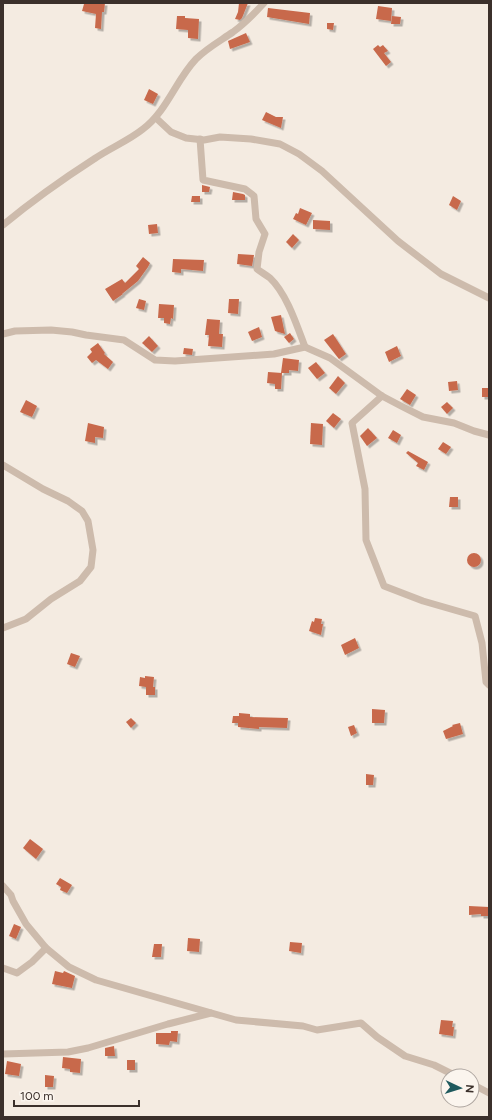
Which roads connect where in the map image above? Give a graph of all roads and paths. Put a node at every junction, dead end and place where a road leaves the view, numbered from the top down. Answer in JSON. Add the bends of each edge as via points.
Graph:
{"nodes":[{"id":1,"x":264,"y":3,"type":"edge"},
{"id":2,"x":156,"y":118,"type":"junction"},
{"id":3,"x":200,"y":139,"type":"junction"},
{"id":4,"x":3,"y":225,"type":"edge"},
{"id":5,"x":489,"y":298,"type":"edge"},
{"id":6,"x":3,"y":334,"type":"edge"},
{"id":7,"x":305,"y":347,"type":"junction"},
{"id":8,"x":382,"y":396,"type":"junction"},
{"id":9,"x":489,"y":435,"type":"edge"},
{"id":10,"x":3,"y":465,"type":"edge"},
{"id":11,"x":3,"y":628,"type":"edge"},
{"id":12,"x":489,"y":685,"type":"edge"},
{"id":13,"x":3,"y":886,"type":"edge"},
{"id":14,"x":46,"y":948,"type":"junction"},
{"id":15,"x":3,"y":968,"type":"edge"},
{"id":16,"x":211,"y":1013,"type":"junction"},
{"id":17,"x":3,"y":1054,"type":"edge"},
{"id":18,"x":441,"y":1068,"type":"edge"},
{"id":19,"x":480,"y":1088,"type":"edge"},
{"id":20,"x":489,"y":1093,"type":"edge"}],
"edges":[{"from":1,"to":2,"type":"street","via":[[244,23],[196,59]]},
{"from":2,"to":3,"type":"street","via":[[177,135]]},
{"from":2,"to":4,"type":"street","via":[[138,133],[95,158],[35,199]]},
{"from":3,"to":5,"type":"street","via":[[251,139],[280,144],[299,154],[322,171],[398,242],[440,274]]},
{"from":3,"to":7,"type":"street","via":[[203,180],[245,189],[254,196],[256,219],[265,234],[257,269],[270,279],[281,293]]},
{"from":6,"to":7,"type":"street","via":[[51,330],[124,340],[155,360],[175,361],[274,354]]},
{"from":7,"to":8,"type":"street","via":[[330,358]]},
{"from":8,"to":9,"type":"street","via":[[423,417],[454,423]]},
{"from":8,"to":12,"type":"street","via":[[352,423],[366,489],[366,540],[384,586],[423,601],[475,616],[482,643],[486,682]]},
{"from":10,"to":11,"type":"street","via":[[82,511],[88,522],[93,550],[91,567],[80,581],[26,619]]},
{"from":13,"to":14,"type":"street","via":[[26,924]]},
{"from":14,"to":15,"type":"street","via":[[17,972]]},
{"from":14,"to":16,"type":"street","via":[[69,967],[96,980]]},
{"from":16,"to":17,"type":"street","via":[[68,1052]]},
{"from":16,"to":18,"type":"street","via":[[236,1020],[303,1026],[317,1030],[361,1023],[376,1037],[405,1056]]},
{"from":19,"to":20,"type":"street"}]}
